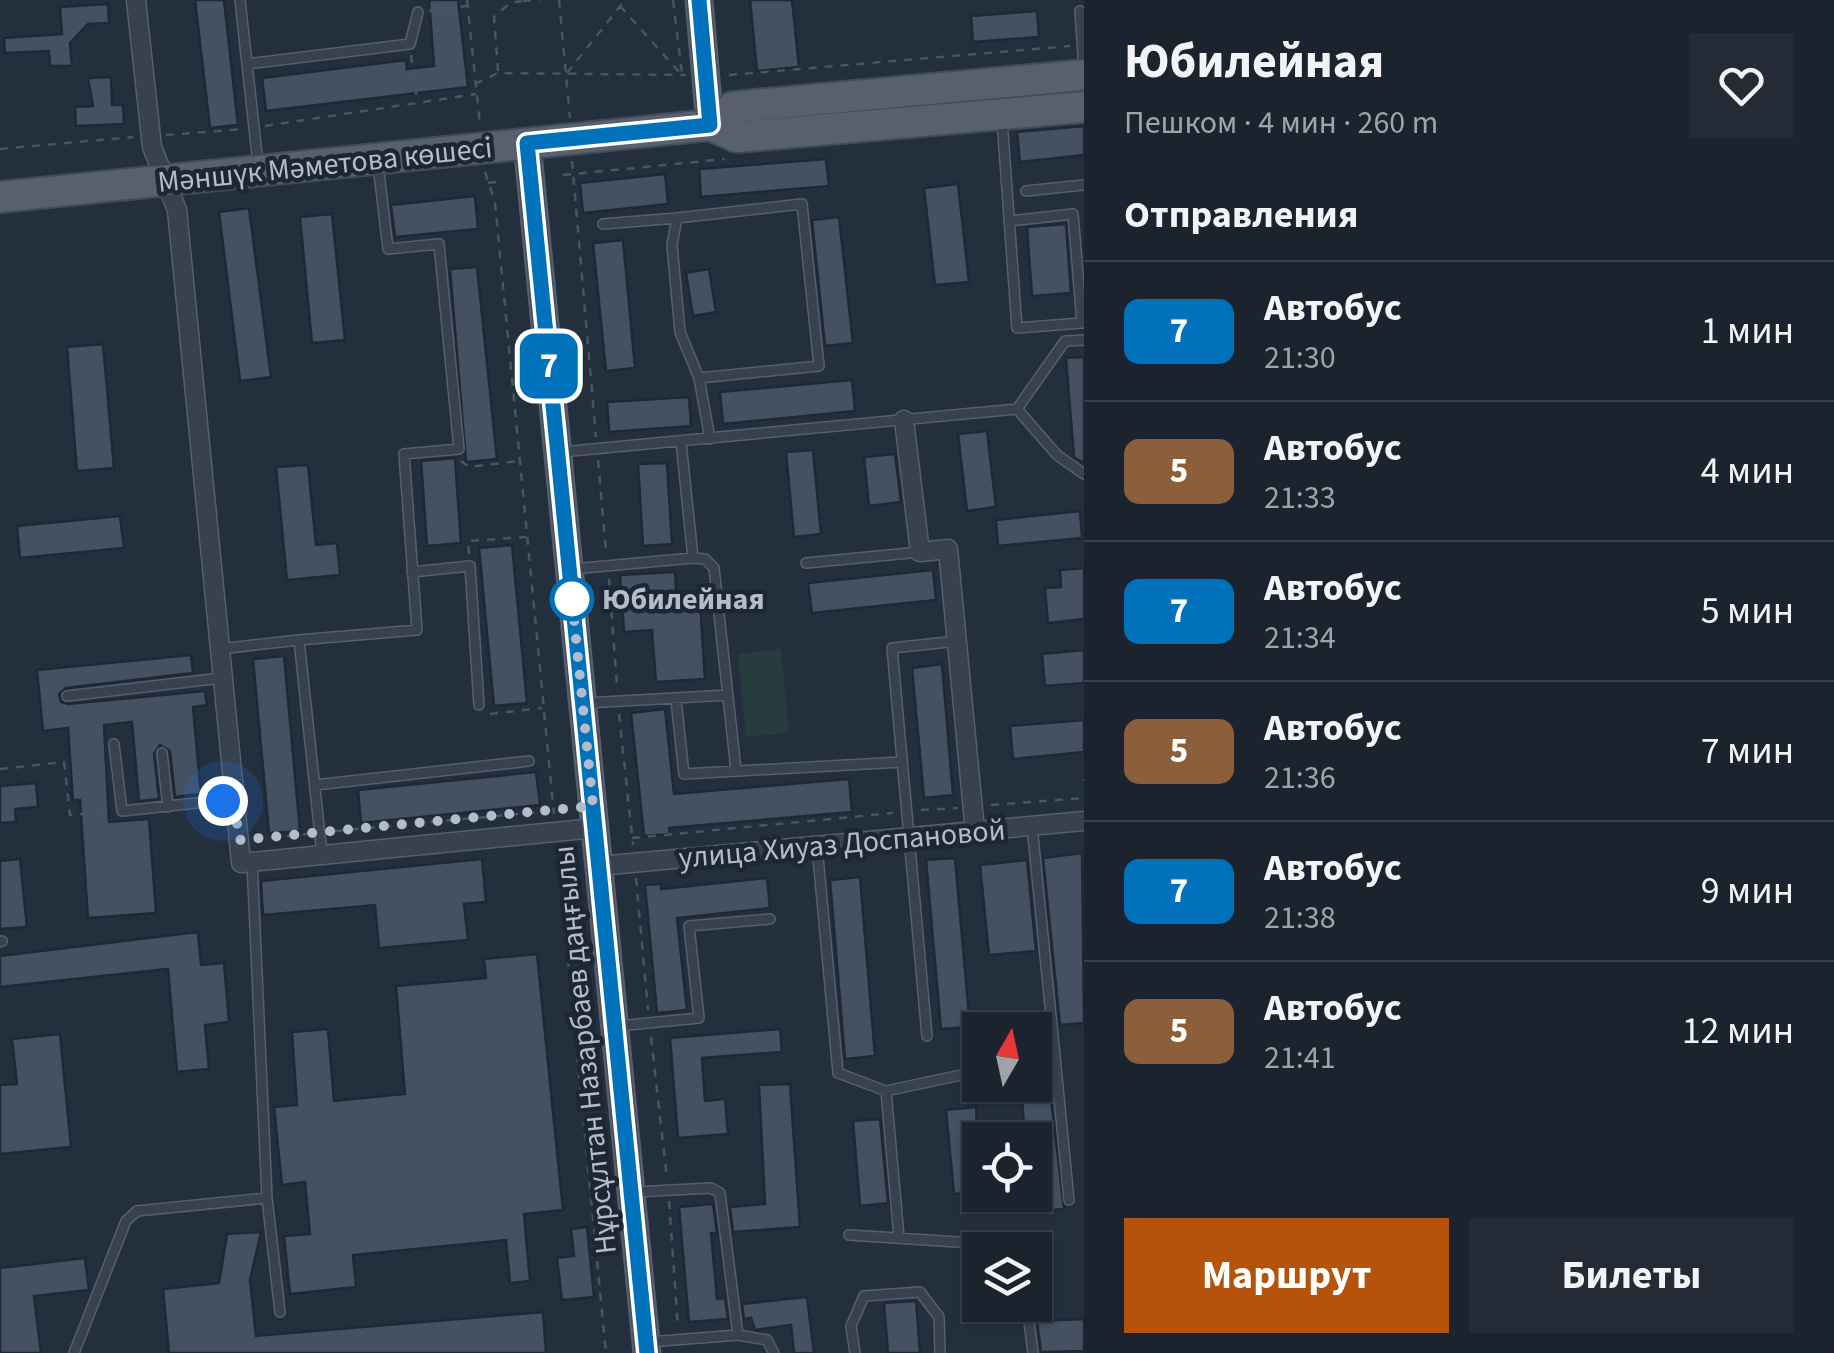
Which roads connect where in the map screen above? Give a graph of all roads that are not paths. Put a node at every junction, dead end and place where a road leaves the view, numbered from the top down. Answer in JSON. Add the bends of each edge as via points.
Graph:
{"nodes":[{"id":1,"x":136,"y":0,"type":"edge"},
{"id":2,"x":240,"y":0,"type":"edge"},
{"id":3,"x":699,"y":0,"type":"edge"},
{"id":4,"x":1080,"y":11,"type":"dead end"},
{"id":5,"x":418,"y":12,"type":"road end"},
{"id":6,"x":1083,"y":62,"type":"edge"},
{"id":7,"x":247,"y":64,"type":"junction"},
{"id":8,"x":1084,"y":107,"type":"edge"},
{"id":9,"x":1002,"y":115,"type":"junction"},
{"id":10,"x":710,"y":125,"type":"junction"},
{"id":11,"x":527,"y":143,"type":"junction"},
{"id":12,"x":378,"y":160,"type":"junction"},
{"id":13,"x":259,"y":172,"type":"junction"},
{"id":14,"x":166,"y":182,"type":"junction"},
{"id":15,"x":1084,"y":185,"type":"edge"},
{"id":16,"x":1026,"y":191,"type":"dead end"},
{"id":17,"x":0,"y":197,"type":"edge"},
{"id":18,"x":677,"y":218,"type":"junction"},
{"id":19,"x":1009,"y":221,"type":"junction"},
{"id":20,"x":602,"y":224,"type":"dead end"},
{"id":21,"x":1084,"y":340,"type":"edge"},
{"id":22,"x":699,"y":378,"type":"junction"},
{"id":23,"x":1017,"y":409,"type":"junction"},
{"id":24,"x":904,"y":420,"type":"junction"},
{"id":25,"x":710,"y":440,"type":"junction"},
{"id":26,"x":680,"y":442,"type":"junction"},
{"id":27,"x":558,"y":452,"type":"junction"},
{"id":28,"x":1084,"y":474,"type":"edge"},
{"id":29,"x":920,"y":552,"type":"junction"},
{"id":30,"x":693,"y":558,"type":"junction"},
{"id":31,"x":806,"y":563,"type":"dead end"},
{"id":32,"x":570,"y":570,"type":"junction"},
{"id":33,"x":412,"y":572,"type":"junction"},
{"id":34,"x":299,"y":640,"type":"junction"},
{"id":35,"x":957,"y":642,"type":"junction"},
{"id":36,"x":219,"y":650,"type":"junction"},
{"id":37,"x":222,"y":678,"type":"junction"},
{"id":38,"x":728,"y":695,"type":"junction"},
{"id":39,"x":66,"y":696,"type":"dead end"},
{"id":40,"x":676,"y":700,"type":"junction"},
{"id":41,"x":583,"y":704,"type":"junction"},
{"id":42,"x":478,"y":705,"type":"road end"},
{"id":43,"x":114,"y":744,"type":"dead end"},
{"id":44,"x":162,"y":753,"type":"dead end"},
{"id":45,"x":529,"y":761,"type":"dead end"},
{"id":46,"x":902,"y":762,"type":"junction"},
{"id":47,"x":736,"y":770,"type":"junction"},
{"id":48,"x":315,"y":785,"type":"junction"},
{"id":49,"x":234,"y":799,"type":"junction"},
{"id":50,"x":168,"y":807,"type":"junction"},
{"id":51,"x":594,"y":818,"type":"junction"},
{"id":52,"x":1084,"y":822,"type":"edge"},
{"id":53,"x":1032,"y":826,"type":"junction"},
{"id":54,"x":976,"y":832,"type":"junction"},
{"id":55,"x":908,"y":838,"type":"junction"},
{"id":56,"x":816,"y":846,"type":"junction"},
{"id":57,"x":322,"y":854,"type":"junction"},
{"id":58,"x":252,"y":861,"type":"junction"},
{"id":59,"x":599,"y":866,"type":"junction"},
{"id":60,"x":770,"y":919,"type":"dead end"},
{"id":61,"x":615,"y":1026,"type":"junction"},
{"id":62,"x":927,"y":1036,"type":"dead end"},
{"id":63,"x":1054,"y":1036,"type":"joint"},
{"id":64,"x":962,"y":1075,"type":"edge"},
{"id":65,"x":886,"y":1091,"type":"junction"},
{"id":66,"x":632,"y":1192,"type":"junction"},
{"id":67,"x":267,"y":1198,"type":"junction"},
{"id":68,"x":1069,"y":1200,"type":"dead end"},
{"id":69,"x":849,"y":1234,"type":"dead end"},
{"id":70,"x":899,"y":1237,"type":"junction"},
{"id":71,"x":962,"y":1242,"type":"edge"},
{"id":72,"x":280,"y":1312,"type":"dead end"},
{"id":73,"x":1030,"y":1322,"type":"edge"},
{"id":74,"x":738,"y":1335,"type":"junction"},
{"id":75,"x":647,"y":1348,"type":"edge"},
{"id":76,"x":74,"y":1353,"type":"edge"},
{"id":77,"x":774,"y":1353,"type":"edge"},
{"id":78,"x":855,"y":1353,"type":"edge"},
{"id":79,"x":940,"y":1353,"type":"edge"},
{"id":80,"x":1033,"y":1353,"type":"edge"}],
"edges":[{"from":1,"to":14,"type":"street","via":[[150,135]]},
{"from":2,"to":7,"type":"lane"},
{"from":3,"to":10,"type":"main road","via":[[694,75]]},
{"from":4,"to":6,"type":"lane"},
{"from":5,"to":7,"type":"lane","via":[[410,44]]},
{"from":6,"to":10,"type":"main road","name":"Мәншүк Мәметова көшесі","via":[[734,107]]},
{"from":7,"to":13,"type":"lane"},
{"from":8,"to":9,"type":"main road","name":"Мәншүк Мәметова көшесі"},
{"from":9,"to":10,"type":"main road","name":"Мәншүк Мәметова көшесі","via":[[738,137]]},
{"from":9,"to":19,"type":"lane"},
{"from":10,"to":11,"type":"main road","name":"Мәншүк Мәметова көшесі"},
{"from":11,"to":12,"type":"main road","name":"Мәншүк Мәметова көшесі"},
{"from":11,"to":27,"type":"main road","name":"Нұрсұлтан Назарбаев даңғылы"},
{"from":12,"to":13,"type":"main road","name":"Мәншүк Мәметова көшесі"},
{"from":12,"to":33,"type":"lane","via":[[388,248],[439,244],[459,449],[404,454]]},
{"from":13,"to":14,"type":"main road","name":"Мәншүк Мәметова көшесі"},
{"from":14,"to":17,"type":"main road","name":"Мәншүк Мәметова көшесі"},
{"from":14,"to":36,"type":"street","via":[[178,210]]},
{"from":15,"to":16,"type":"lane"},
{"from":18,"to":20,"type":"lane"},
{"from":18,"to":22,"type":"lane","via":[[672,245],[680,332]]},
{"from":18,"to":22,"type":"lane","via":[[802,204],[818,366]]},
{"from":19,"to":19,"type":"lane","via":[[1018,328],[1082,323],[1073,214]]},
{"from":21,"to":23,"type":"lane","via":[[1066,341]]},
{"from":22,"to":25,"type":"lane"},
{"from":23,"to":24,"type":"lane"},
{"from":23,"to":28,"type":"lane","via":[[1056,454]]},
{"from":24,"to":25,"type":"lane"},
{"from":24,"to":29,"type":"street"},
{"from":25,"to":26,"type":"lane"},
{"from":26,"to":27,"type":"lane"},
{"from":26,"to":30,"type":"lane"},
{"from":27,"to":32,"type":"main road","name":"Нұрсұлтан Назарбаев даңғылы"},
{"from":29,"to":31,"type":"lane"},
{"from":29,"to":35,"type":"street","via":[[948,549]]},
{"from":30,"to":32,"type":"lane"},
{"from":30,"to":38,"type":"lane","via":[[714,568]]},
{"from":32,"to":41,"type":"main road","name":"Нұрсұлтан Назарбаев даңғылы"},
{"from":33,"to":34,"type":"lane","via":[[417,630]]},
{"from":33,"to":42,"type":"lane","via":[[470,566]]},
{"from":34,"to":36,"type":"lane"},
{"from":34,"to":48,"type":"lane"},
{"from":35,"to":46,"type":"lane","via":[[892,648]]},
{"from":35,"to":54,"type":"street"},
{"from":36,"to":37,"type":"street"},
{"from":37,"to":39,"type":"lane"},
{"from":37,"to":49,"type":"street"},
{"from":38,"to":40,"type":"lane"},
{"from":38,"to":47,"type":"lane"},
{"from":40,"to":41,"type":"lane"},
{"from":40,"to":47,"type":"lane","via":[[684,774]]},
{"from":41,"to":51,"type":"main road","name":"Нұрсұлтан Назарбаев даңғылы"},
{"from":43,"to":50,"type":"lane","via":[[122,811]]},
{"from":44,"to":50,"type":"lane"},
{"from":45,"to":48,"type":"lane"},
{"from":46,"to":47,"type":"lane"},
{"from":46,"to":55,"type":"lane"},
{"from":48,"to":57,"type":"lane"},
{"from":49,"to":50,"type":"lane"},
{"from":49,"to":58,"type":"street","via":[[241,862]]},
{"from":51,"to":57,"type":"street","via":[[556,832]]},
{"from":51,"to":59,"type":"main road","name":"Нұрсұлтан Назарбаев даңғылы"},
{"from":52,"to":53,"type":"street","name":"улица Хиуаз Доспановой"},
{"from":53,"to":54,"type":"street","name":"улица Хиуаз Доспановой"},
{"from":53,"to":63,"type":"lane"},
{"from":54,"to":55,"type":"street","name":"улица Хиуаз Доспановой"},
{"from":55,"to":56,"type":"street","name":"улица Хиуаз Доспановой"},
{"from":55,"to":62,"type":"lane"},
{"from":56,"to":59,"type":"street","name":"улица Хиуаз Доспановой"},
{"from":56,"to":65,"type":"lane","via":[[834,1064],[846,1079]]},
{"from":57,"to":58,"type":"street"},
{"from":58,"to":67,"type":"lane"},
{"from":59,"to":61,"type":"main road","name":"Нұрсұлтан Назарбаев даңғылы"},
{"from":60,"to":61,"type":"lane","via":[[689,926],[699,1018]]},
{"from":61,"to":66,"type":"main road","name":"Нұрсұлтан Назарбаев даңғылы"},
{"from":63,"to":68,"type":"lane"},
{"from":64,"to":65,"type":"lane"},
{"from":65,"to":70,"type":"lane"},
{"from":66,"to":74,"type":"lane","via":[[720,1193]]},
{"from":66,"to":75,"type":"main road","name":"Нұрсұлтан Назарбаев даңғылы"},
{"from":67,"to":72,"type":"lane"},
{"from":67,"to":76,"type":"lane","via":[[137,1211],[126,1221]]},
{"from":69,"to":70,"type":"lane"},
{"from":70,"to":71,"type":"lane"},
{"from":73,"to":80,"type":"lane"},
{"from":74,"to":75,"type":"lane","via":[[679,1338]]},
{"from":74,"to":77,"type":"lane","via":[[767,1340]]},
{"from":78,"to":79,"type":"lane","via":[[851,1326],[864,1296],[920,1292],[939,1317]]}]}
